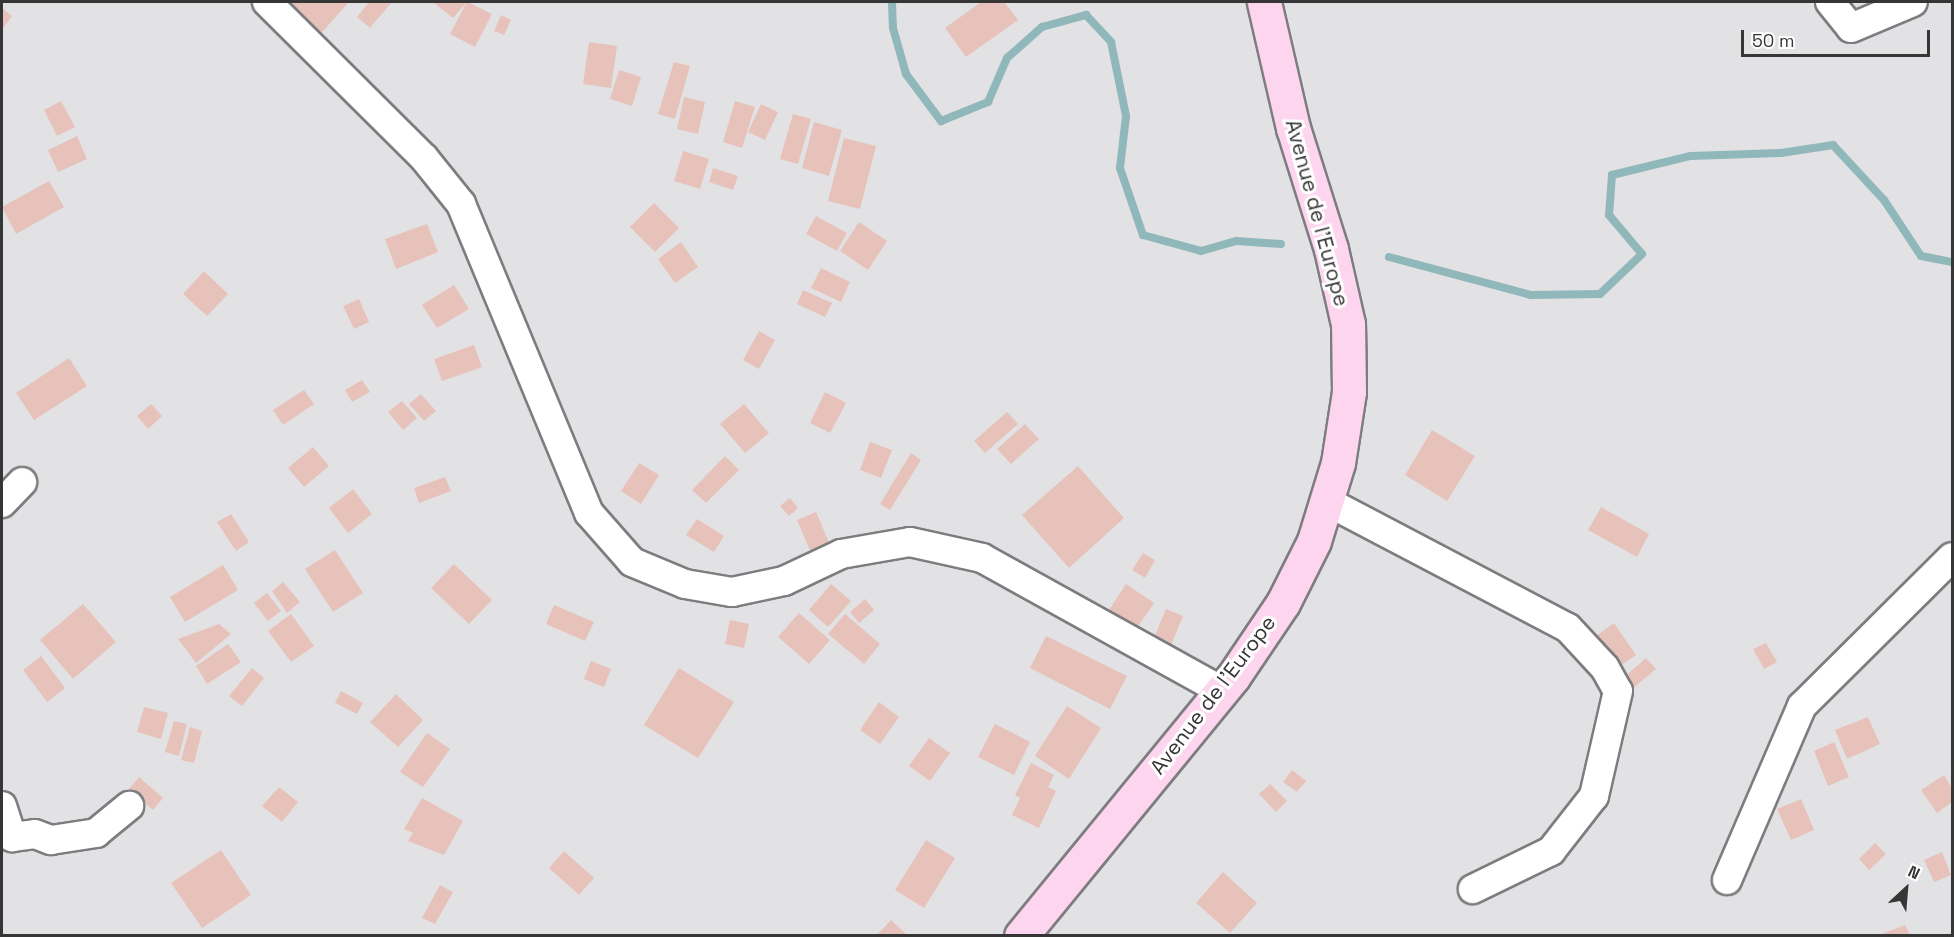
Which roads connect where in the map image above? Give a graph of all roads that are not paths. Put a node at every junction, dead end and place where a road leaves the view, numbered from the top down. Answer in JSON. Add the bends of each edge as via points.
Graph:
{"nodes":[{"id":1,"x":267,"y":2,"type":"edge"},
{"id":2,"x":1264,"y":2,"type":"edge"},
{"id":3,"x":1830,"y":2,"type":"edge"},
{"id":4,"x":1913,"y":2,"type":"edge"},
{"id":5,"x":22,"y":482,"type":"dead end"},
{"id":6,"x":1326,"y":501,"type":"junction"},
{"id":7,"x":2,"y":503,"type":"edge"},
{"id":8,"x":1953,"y":557,"type":"edge"},
{"id":9,"x":1222,"y":691,"type":"junction"},
{"id":10,"x":2,"y":806,"type":"edge"},
{"id":11,"x":129,"y":806,"type":"dead end"},
{"id":12,"x":1727,"y":880,"type":"dead end"},
{"id":13,"x":1473,"y":889,"type":"dead end"},
{"id":14,"x":1021,"y":936,"type":"edge"}],
"edges":[{"from":1,"to":9,"type":"street","via":[[424,158],[460,204],[589,513],[632,562],[685,584],[732,592],[784,581],[841,554],[910,542],[982,558]]},
{"from":2,"to":6,"type":"main road","name":"Avenue de l'Europe","via":[[1293,128],[1331,249],[1348,324],[1349,392],[1338,463]]},
{"from":3,"to":4,"type":"street","via":[[1851,28]]},
{"from":5,"to":7,"type":"street"},
{"from":6,"to":9,"type":"main road","name":"Avenue de l'Europe","via":[[1314,541],[1283,603]]},
{"from":6,"to":13,"type":"street","via":[[1568,628],[1605,668],[1618,691],[1594,796],[1551,850]]},
{"from":8,"to":12,"type":"street","via":[[1802,706]]},
{"from":9,"to":14,"type":"main road","name":"Avenue de l'Europe"},
{"from":10,"to":11,"type":"street","via":[[12,837],[35,834],[51,840],[96,833]]}]}
